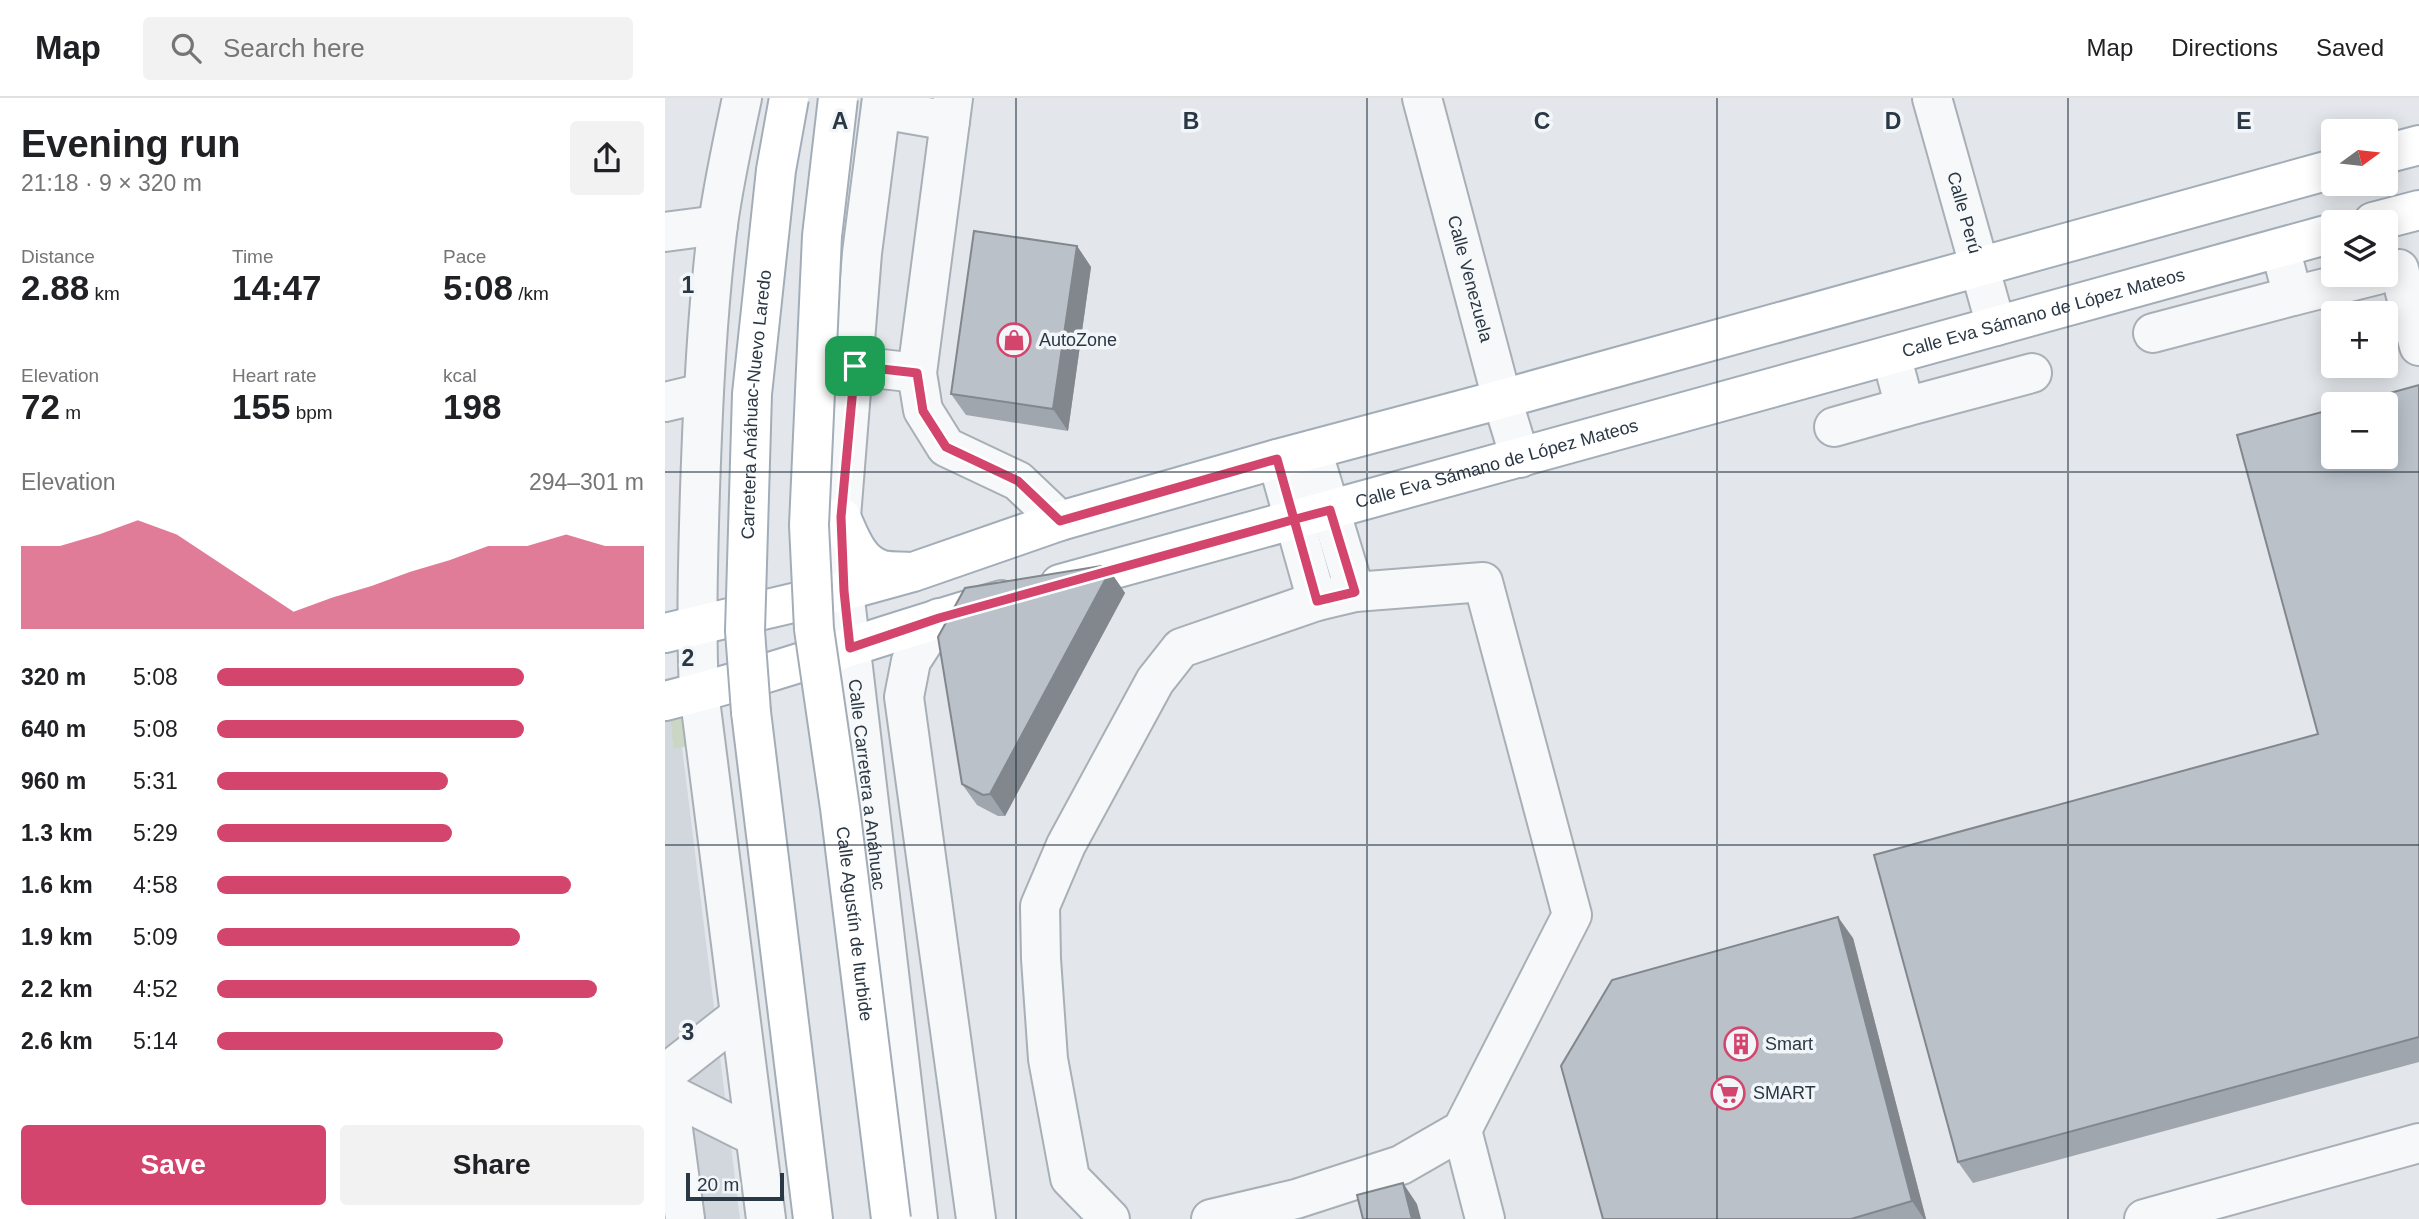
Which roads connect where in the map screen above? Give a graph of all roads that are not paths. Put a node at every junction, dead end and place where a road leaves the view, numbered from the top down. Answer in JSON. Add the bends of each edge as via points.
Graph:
{"nodes":[{"id":1,"x":742,"y":98,"type":"edge"},
{"id":2,"x":789,"y":98,"type":"edge"},
{"id":3,"x":838,"y":98,"type":"edge"},
{"id":4,"x":1422,"y":98,"type":"edge"},
{"id":5,"x":1932,"y":98,"type":"edge"},
{"id":6,"x":881,"y":103,"type":"edge"},
{"id":7,"x":951,"y":109,"type":"edge"},
{"id":8,"x":2419,"y":145,"type":"edge"},
{"id":9,"x":2398,"y":151,"type":"edge"},
{"id":10,"x":2321,"y":172,"type":"edge"},
{"id":11,"x":2419,"y":210,"type":"edge"},
{"id":12,"x":2398,"y":215,"type":"edge"},
{"id":13,"x":718,"y":225,"type":"junction"},
{"id":14,"x":665,"y":232,"type":"edge"},
{"id":15,"x":2321,"y":236,"type":"edge"},
{"id":16,"x":2280,"y":248,"type":"junction"},
{"id":17,"x":1979,"y":268,"type":"junction"},
{"id":18,"x":2398,"y":269,"type":"edge"},
{"id":19,"x":2329,"y":287,"type":"edge"},
{"id":20,"x":2293,"y":296,"type":"junction"},
{"id":21,"x":1996,"y":326,"type":"junction"},
{"id":22,"x":2153,"y":333,"type":"dead end"},
{"id":23,"x":2419,"y":346,"type":"edge"},
{"id":24,"x":1891,"y":355,"type":"junction"},
{"id":25,"x":855,"y":366,"type":"junction"},
{"id":26,"x":917,"y":373,"type":"junction"},
{"id":27,"x":2032,"y":373,"type":"dead end"},
{"id":28,"x":703,"y":393,"type":"junction"},
{"id":29,"x":1502,"y":399,"type":"junction"},
{"id":30,"x":665,"y":402,"type":"edge"},
{"id":31,"x":1905,"y":407,"type":"junction"},
{"id":32,"x":1834,"y":427,"type":"dead end"},
{"id":33,"x":1294,"y":454,"type":"junction"},
{"id":34,"x":1520,"y":458,"type":"junction"},
{"id":35,"x":1330,"y":510,"type":"junction"},
{"id":36,"x":841,"y":517,"type":"junction"},
{"id":37,"x":1292,"y":520,"type":"junction"},
{"id":38,"x":1060,"y":521,"type":"junction"},
{"id":39,"x":913,"y":572,"type":"junction"},
{"id":40,"x":844,"y":591,"type":"junction"},
{"id":41,"x":1355,"y":592,"type":"junction"},
{"id":42,"x":1317,"y":601,"type":"junction"},
{"id":43,"x":939,"y":618,"type":"junction"},
{"id":44,"x":681,"y":629,"type":"edge"},
{"id":45,"x":850,"y":648,"type":"junction"},
{"id":46,"x":682,"y":696,"type":"edge"},
{"id":47,"x":739,"y":1016,"type":"junction"},
{"id":48,"x":666,"y":1078,"type":"edge"},
{"id":49,"x":906,"y":1124,"type":"junction"},
{"id":50,"x":1462,"y":1130,"type":"junction"},
{"id":51,"x":754,"y":1136,"type":"junction"},
{"id":52,"x":2419,"y":1143,"type":"edge"},
{"id":53,"x":685,"y":1219,"type":"edge"},
{"id":54,"x":766,"y":1219,"type":"edge"},
{"id":55,"x":813,"y":1219,"type":"edge"},
{"id":56,"x":891,"y":1219,"type":"edge"},
{"id":57,"x":918,"y":1219,"type":"edge"},
{"id":58,"x":932,"y":1219,"type":"edge"},
{"id":59,"x":976,"y":1219,"type":"edge"},
{"id":60,"x":1110,"y":1219,"type":"edge"},
{"id":61,"x":1211,"y":1219,"type":"edge"},
{"id":62,"x":1485,"y":1219,"type":"edge"},
{"id":63,"x":2144,"y":1219,"type":"edge"}],
"edges":[{"from":1,"to":13,"type":"street"},
{"from":2,"to":55,"type":"main road","name":"Carretera Anáhuac-Nuevo Laredo","bridge":true,"via":[[776,170],[752,394],[745,631]]},
{"from":3,"to":56,"type":"main road","name":"Calle Agustín de Iturbide","bridge":true,"via":[[822,236],[809,525],[814,629]]},
{"from":4,"to":29,"type":"street","name":"Calle Venezuela"},
{"from":5,"to":17,"type":"street","name":"Calle Perú"},
{"from":6,"to":7,"type":"street"},
{"from":6,"to":25,"type":"street","name":"Calle Carretera a Anáhuac","via":[[862,253]]},
{"from":7,"to":26,"type":"street"},
{"from":8,"to":9,"type":"main road"},
{"from":10,"to":17,"type":"main road"},
{"from":11,"to":12,"type":"main road"},
{"from":13,"to":14,"type":"street"},
{"from":13,"to":28,"type":"street"},
{"from":15,"to":16,"type":"main road","name":"Calle Eva Sámano de López Mateos"},
{"from":16,"to":20,"type":"street"},
{"from":16,"to":21,"type":"main road","name":"Calle Eva Sámano de López Mateos"},
{"from":17,"to":21,"type":"street","name":"Calle Perú"},
{"from":17,"to":29,"type":"main road"},
{"from":18,"to":23,"type":"street"},
{"from":19,"to":20,"type":"street"},
{"from":20,"to":22,"type":"street"},
{"from":21,"to":24,"type":"main road","name":"Calle Eva Sámano de López Mateos"},
{"from":24,"to":31,"type":"street"},
{"from":24,"to":34,"type":"main road","name":"Calle Eva Sámano de López Mateos"},
{"from":25,"to":26,"type":"street"},
{"from":25,"to":36,"type":"street","name":"Calle Carretera a Anáhuac"},
{"from":26,"to":38,"type":"street","via":[[923,411],[946,447],[1018,481]]},
{"from":27,"to":31,"type":"street"},
{"from":28,"to":30,"type":"street"},
{"from":28,"to":44,"type":"street"},
{"from":29,"to":33,"type":"main road"},
{"from":29,"to":34,"type":"street","name":"Calle Venezuela"},
{"from":31,"to":32,"type":"street"},
{"from":33,"to":35,"type":"street"},
{"from":33,"to":37,"type":"street"},
{"from":33,"to":38,"type":"main road"},
{"from":34,"to":35,"type":"main road","name":"Calle Eva Sámano de López Mateos"},
{"from":35,"to":37,"type":"main road","name":"Calle Eva Sámano de López Mateos"},
{"from":35,"to":41,"type":"street"},
{"from":36,"to":39,"type":"main road","via":[[854,546],[870,564],[882,570]]},
{"from":36,"to":40,"type":"street","name":"Calle Carretera a Anáhuac"},
{"from":37,"to":42,"type":"street"},
{"from":37,"to":43,"type":"main road","name":"Calle Eva Sámano de López Mateos"},
{"from":38,"to":39,"type":"main road"},
{"from":39,"to":40,"type":"main road"},
{"from":40,"to":44,"type":"main road"},
{"from":40,"to":45,"type":"street","name":"Calle Carretera a Anáhuac"},
{"from":41,"to":42,"type":"street"},
{"from":41,"to":50,"type":"street","via":[[1483,582],[1572,915]]},
{"from":42,"to":60,"type":"street","via":[[1181,648],[1155,681],[1111,760],[1040,906],[1048,1059],[1070,1178]]},
{"from":43,"to":45,"type":"main road","name":"Calle Eva Sámano de López Mateos"},
{"from":43,"to":59,"type":"street","via":[[911,661],[904,697]]},
{"from":44,"to":46,"type":"street"},
{"from":45,"to":46,"type":"main road","name":"Calle Eva Sámano de López Mateos"},
{"from":45,"to":49,"type":"street","name":"Calle Carretera a Anáhuac"},
{"from":46,"to":47,"type":"street"},
{"from":47,"to":48,"type":"street"},
{"from":47,"to":51,"type":"street"},
{"from":48,"to":51,"type":"street"},
{"from":48,"to":53,"type":"street"},
{"from":49,"to":57,"type":"street","name":"Calle Carretera a Anáhuac"},
{"from":49,"to":58,"type":"street"},
{"from":50,"to":61,"type":"street","via":[[1401,1165],[1296,1199]]},
{"from":50,"to":62,"type":"street"},
{"from":51,"to":54,"type":"street"},
{"from":52,"to":63,"type":"street"}]}
